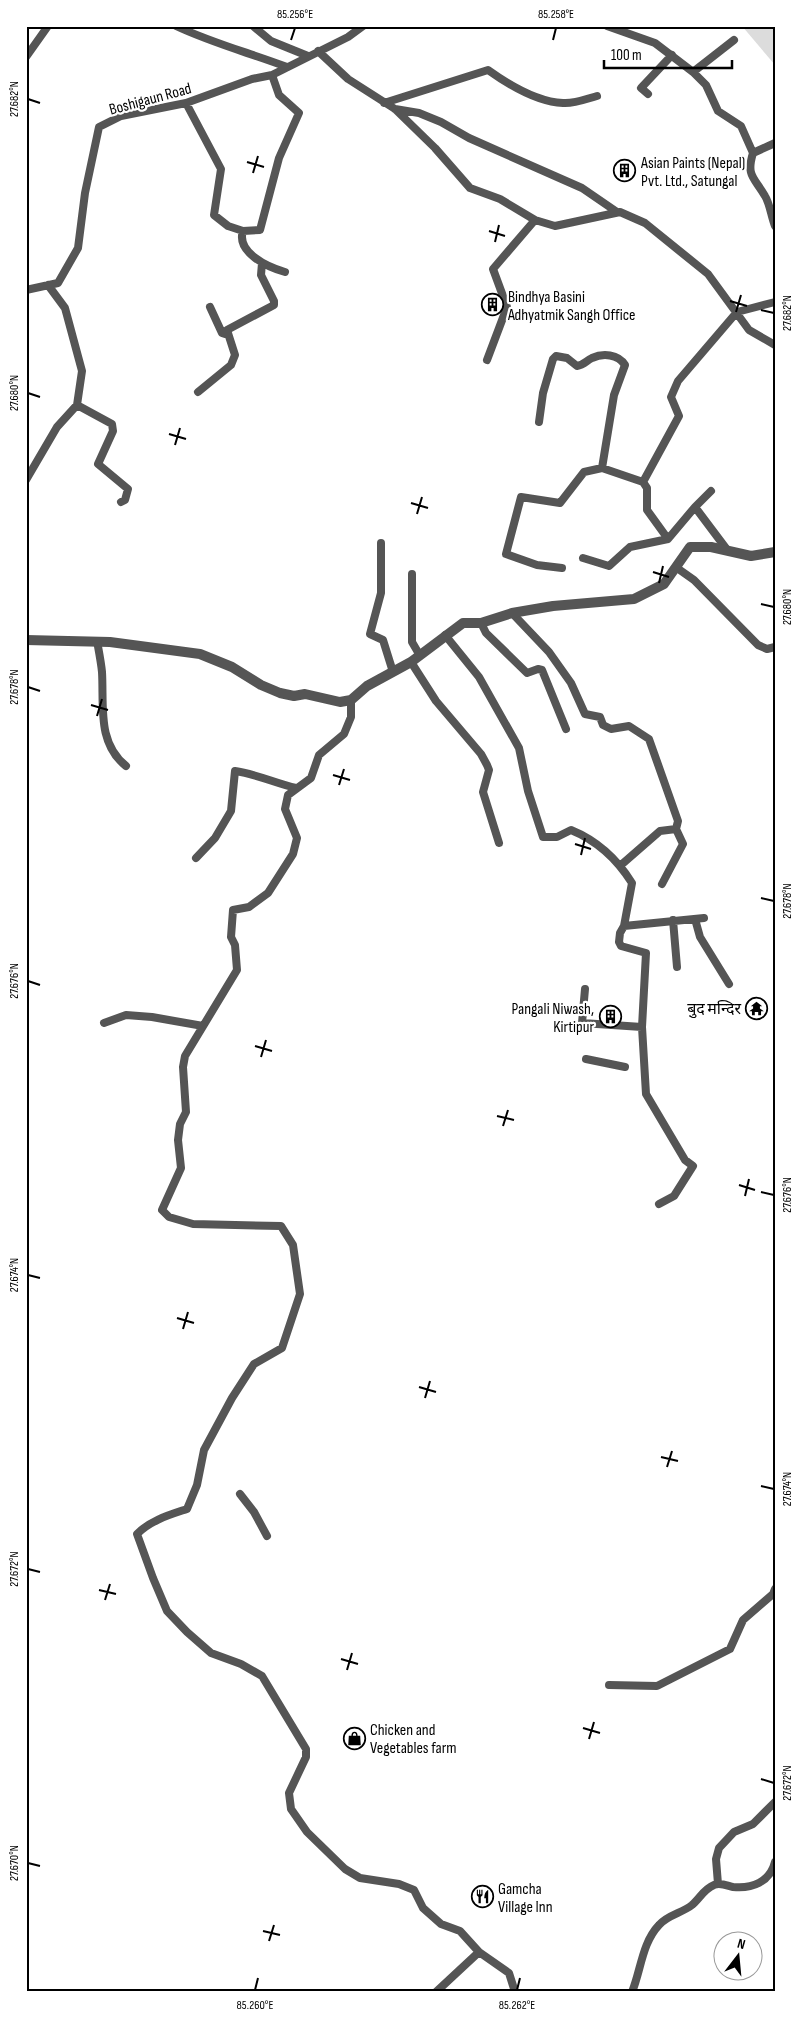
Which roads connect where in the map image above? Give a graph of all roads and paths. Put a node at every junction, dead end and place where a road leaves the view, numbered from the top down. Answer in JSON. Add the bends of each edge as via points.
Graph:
{"nodes":[{"id":1,"x":48,"y":26,"type":"edge"},
{"id":2,"x":176,"y":26,"type":"edge"},
{"id":3,"x":253,"y":26,"type":"edge"},
{"id":4,"x":607,"y":26,"type":"edge"},
{"id":5,"x":361,"y":27,"type":"edge"},
{"id":6,"x":734,"y":40,"type":"dead end"},
{"id":7,"x":318,"y":51,"type":"junction"},
{"id":8,"x":672,"y":55,"type":"junction"},
{"id":9,"x":308,"y":56,"type":"junction"},
{"id":10,"x":26,"y":57,"type":"edge"},
{"id":11,"x":287,"y":67,"type":"junction"},
{"id":12,"x":693,"y":72,"type":"junction"},
{"id":13,"x":272,"y":75,"type":"junction"},
{"id":14,"x":648,"y":94,"type":"dead end"},
{"id":15,"x":597,"y":96,"type":"dead end"},
{"id":16,"x":186,"y":103,"type":"junction"},
{"id":17,"x":384,"y":103,"type":"junction"},
{"id":18,"x":395,"y":109,"type":"junction"},
{"id":19,"x":775,"y":143,"type":"edge"},
{"id":20,"x":753,"y":153,"type":"junction"},
{"id":21,"x":617,"y":212,"type":"junction"},
{"id":22,"x":535,"y":220,"type":"junction"},
{"id":23,"x":775,"y":226,"type":"edge"},
{"id":24,"x":243,"y":231,"type":"junction"},
{"id":25,"x":262,"y":263,"type":"junction"},
{"id":26,"x":285,"y":272,"type":"dead end"},
{"id":27,"x":48,"y":285,"type":"junction"},
{"id":28,"x":26,"y":290,"type":"edge"},
{"id":29,"x":775,"y":302,"type":"edge"},
{"id":30,"x":210,"y":307,"type":"dead end"},
{"id":31,"x":737,"y":312,"type":"junction"},
{"id":32,"x":227,"y":330,"type":"junction"},
{"id":33,"x":775,"y":345,"type":"edge"},
{"id":34,"x":487,"y":360,"type":"dead end"},
{"id":35,"x":198,"y":392,"type":"dead end"},
{"id":36,"x":77,"y":406,"type":"junction"},
{"id":37,"x":539,"y":422,"type":"dead end"},
{"id":38,"x":602,"y":468,"type":"junction"},
{"id":39,"x":26,"y":480,"type":"edge"},
{"id":40,"x":643,"y":482,"type":"junction"},
{"id":41,"x":711,"y":491,"type":"dead end"},
{"id":42,"x":121,"y":502,"type":"dead end"},
{"id":43,"x":694,"y":507,"type":"junction"},
{"id":44,"x":668,"y":539,"type":"junction"},
{"id":45,"x":381,"y":543,"type":"dead end"},
{"id":46,"x":728,"y":551,"type":"junction"},
{"id":47,"x":775,"y":552,"type":"edge"},
{"id":48,"x":583,"y":558,"type":"dead end"},
{"id":49,"x":562,"y":568,"type":"dead end"},
{"id":50,"x":677,"y":568,"type":"junction"},
{"id":51,"x":412,"y":574,"type":"dead end"},
{"id":52,"x":512,"y":613,"type":"junction"},
{"id":53,"x":481,"y":623,"type":"junction"},
{"id":54,"x":445,"y":635,"type":"junction"},
{"id":55,"x":26,"y":640,"type":"edge"},
{"id":56,"x":97,"y":641,"type":"junction"},
{"id":57,"x":775,"y":647,"type":"edge"},
{"id":58,"x":419,"y":654,"type":"junction"},
{"id":59,"x":411,"y":662,"type":"junction"},
{"id":60,"x":393,"y":672,"type":"junction"},
{"id":61,"x":351,"y":700,"type":"junction"},
{"id":62,"x":566,"y":729,"type":"dead end"},
{"id":63,"x":126,"y":766,"type":"dead end"},
{"id":64,"x":296,"y":788,"type":"junction"},
{"id":65,"x":676,"y":829,"type":"junction"},
{"id":66,"x":499,"y":843,"type":"dead end"},
{"id":67,"x":196,"y":858,"type":"dead end"},
{"id":68,"x":621,"y":865,"type":"junction"},
{"id":69,"x":662,"y":884,"type":"dead end"},
{"id":70,"x":673,"y":920,"type":"junction"},
{"id":71,"x":624,"y":926,"type":"junction"},
{"id":72,"x":677,"y":967,"type":"dead end"},
{"id":73,"x":729,"y":984,"type":"dead end"},
{"id":74,"x":585,"y":989,"type":"dead end"},
{"id":75,"x":104,"y":1023,"type":"dead end"},
{"id":76,"x":203,"y":1026,"type":"junction"},
{"id":77,"x":642,"y":1027,"type":"junction"},
{"id":78,"x":586,"y":1059,"type":"dead end"},
{"id":79,"x":625,"y":1067,"type":"dead end"},
{"id":80,"x":659,"y":1204,"type":"dead end"},
{"id":81,"x":240,"y":1494,"type":"dead end"},
{"id":82,"x":267,"y":1536,"type":"dead end"},
{"id":83,"x":775,"y":1589,"type":"edge"},
{"id":84,"x":609,"y":1685,"type":"dead end"},
{"id":85,"x":775,"y":1802,"type":"edge"},
{"id":86,"x":775,"y":1862,"type":"edge"},
{"id":87,"x":718,"y":1884,"type":"junction"},
{"id":88,"x":479,"y":1952,"type":"junction"},
{"id":89,"x":436,"y":1992,"type":"edge"},
{"id":90,"x":515,"y":1992,"type":"edge"},
{"id":91,"x":632,"y":1992,"type":"edge"}],
"edges":[{"from":1,"to":10,"type":"street"},
{"from":2,"to":11,"type":"street","via":[[207,41],[228,45]]},
{"from":3,"to":9,"type":"street","via":[[272,41]]},
{"from":4,"to":8,"type":"street","via":[[655,44]]},
{"from":5,"to":7,"type":"street","name":"Boshigaun Road"},
{"from":6,"to":12,"type":"street"},
{"from":7,"to":9,"type":"street","name":"Boshigaun Road"},
{"from":7,"to":17,"type":"street","via":[[348,79]]},
{"from":8,"to":12,"type":"street"},
{"from":8,"to":14,"type":"street","via":[[641,88]]},
{"from":9,"to":11,"type":"street","name":"Boshigaun Road"},
{"from":11,"to":13,"type":"street","name":"Boshigaun Road"},
{"from":12,"to":20,"type":"street","via":[[706,85],[718,111],[741,126]]},
{"from":13,"to":16,"type":"street","name":"Boshigaun Road"},
{"from":13,"to":24,"type":"street","via":[[279,95],[300,113],[279,158],[260,230]]},
{"from":15,"to":17,"type":"street","via":[[562,103],[539,98],[488,70]]},
{"from":16,"to":24,"type":"street","via":[[221,169],[214,215],[228,226]]},
{"from":16,"to":27,"type":"street","name":"Boshigaun Road","via":[[122,116],[99,127],[86,185],[78,248],[64,277],[58,283]]},
{"from":17,"to":18,"type":"street"},
{"from":18,"to":21,"type":"street","via":[[419,113],[441,122],[469,138],[582,188]]},
{"from":18,"to":22,"type":"street","via":[[470,188],[500,199]]},
{"from":19,"to":20,"type":"street"},
{"from":20,"to":23,"type":"street","via":[[750,175],[766,197]]},
{"from":21,"to":22,"type":"street","via":[[555,226]]},
{"from":21,"to":31,"type":"street","via":[[645,223],[708,274]]},
{"from":22,"to":34,"type":"street","via":[[493,268],[508,307]]},
{"from":24,"to":25,"type":"street","via":[[240,238],[242,246]]},
{"from":25,"to":26,"type":"street"},
{"from":25,"to":32,"type":"street","via":[[262,276],[274,305]]},
{"from":27,"to":28,"type":"street","name":"Boshigaun Road"},
{"from":27,"to":36,"type":"street","via":[[65,308],[77,347],[82,371]]},
{"from":29,"to":31,"type":"street"},
{"from":30,"to":32,"type":"street","via":[[222,333]]},
{"from":31,"to":33,"type":"street","via":[[749,330]]},
{"from":31,"to":40,"type":"street","via":[[678,381],[671,397],[679,416]]},
{"from":32,"to":35,"type":"street","via":[[234,360]]},
{"from":36,"to":39,"type":"street","via":[[57,427]]},
{"from":36,"to":42,"type":"street","via":[[112,424],[113,430],[98,464],[128,490]]},
{"from":37,"to":38,"type":"street","via":[[543,393],[556,356],[567,358],[577,366],[598,356],[612,355],[622,360],[625,365],[614,395]]},
{"from":38,"to":40,"type":"street"},
{"from":38,"to":49,"type":"street","via":[[584,472],[560,503],[521,497],[518,502],[506,554],[537,565]]},
{"from":40,"to":44,"type":"street","via":[[647,488],[647,510]]},
{"from":41,"to":43,"type":"street"},
{"from":43,"to":44,"type":"street"},
{"from":43,"to":46,"type":"street"},
{"from":44,"to":48,"type":"street","via":[[630,547],[609,566]]},
{"from":45,"to":60,"type":"street","via":[[381,593],[370,634],[383,640]]},
{"from":46,"to":47,"type":"street","via":[[751,556]]},
{"from":46,"to":50,"type":"street","via":[[690,547]]},
{"from":50,"to":52,"type":"street","via":[[664,584],[634,599]]},
{"from":50,"to":57,"type":"street","via":[[694,580],[758,644],[767,650]]},
{"from":51,"to":58,"type":"street","via":[[412,642]]},
{"from":52,"to":53,"type":"street"},
{"from":52,"to":65,"type":"street","via":[[549,652],[571,683],[585,714],[600,717],[603,725],[611,729],[629,726],[649,739],[678,821]]},
{"from":53,"to":54,"type":"street","via":[[463,623]]},
{"from":53,"to":62,"type":"street","via":[[486,633],[527,673],[542,670]]},
{"from":54,"to":58,"type":"street"},
{"from":54,"to":68,"type":"street","via":[[479,677],[519,748],[528,791],[543,837],[557,837],[571,830],[590,838]]},
{"from":55,"to":56,"type":"street"},
{"from":56,"to":61,"type":"street","via":[[200,654],[280,693],[305,694],[340,702]]},
{"from":56,"to":63,"type":"street","via":[[102,672],[102,717],[115,758]]},
{"from":58,"to":59,"type":"street"},
{"from":59,"to":60,"type":"street"},
{"from":59,"to":66,"type":"street","via":[[436,701],[487,765],[489,770],[483,792]]},
{"from":60,"to":61,"type":"street","via":[[367,686]]},
{"from":61,"to":64,"type":"street","via":[[344,734],[320,755],[310,778]]},
{"from":64,"to":67,"type":"street","via":[[256,774],[235,771],[231,811],[215,838]]},
{"from":64,"to":76,"type":"street","via":[[288,796],[285,809],[297,838],[294,854],[268,893],[249,907],[233,910],[230,937],[235,944],[237,970]]},
{"from":65,"to":68,"type":"street","via":[[660,831]]},
{"from":65,"to":69,"type":"street","via":[[683,844]]},
{"from":68,"to":71,"type":"street","via":[[632,883]]},
{"from":70,"to":71,"type":"street"},
{"from":70,"to":72,"type":"street"},
{"from":70,"to":73,"type":"street","via":[[700,919],[700,937]]},
{"from":71,"to":77,"type":"street","via":[[619,944],[646,953]]},
{"from":74,"to":77,"type":"street","via":[[582,1023]]},
{"from":75,"to":76,"type":"street","via":[[126,1015]]},
{"from":76,"to":88,"type":"street","via":[[185,1056],[186,1112],[178,1140],[181,1168],[162,1210],[169,1216],[194,1224],[281,1226],[293,1245],[300,1294],[282,1348],[254,1364],[204,1450],[197,1485],[187,1509],[163,1517],[137,1534],[167,1611],[212,1653],[262,1676],[306,1749],[306,1758],[289,1793],[291,1809],[307,1832],[345,1869],[360,1878],[400,1884],[414,1890],[423,1908],[441,1924],[460,1931]]},
{"from":77,"to":80,"type":"street","via":[[648,1100],[685,1160],[693,1166],[674,1196]]},
{"from":78,"to":79,"type":"street"},
{"from":81,"to":82,"type":"street"},
{"from":83,"to":84,"type":"street","via":[[743,1620],[730,1649],[657,1686]]},
{"from":85,"to":87,"type":"street","via":[[753,1824],[734,1832],[720,1848],[716,1859]]},
{"from":86,"to":87,"type":"street","via":[[769,1876],[753,1886]]},
{"from":87,"to":91,"type":"street","via":[[703,1892],[684,1911],[658,1926],[642,1956]]},
{"from":88,"to":89,"type":"street"},
{"from":88,"to":90,"type":"street","via":[[509,1973]]}]}
